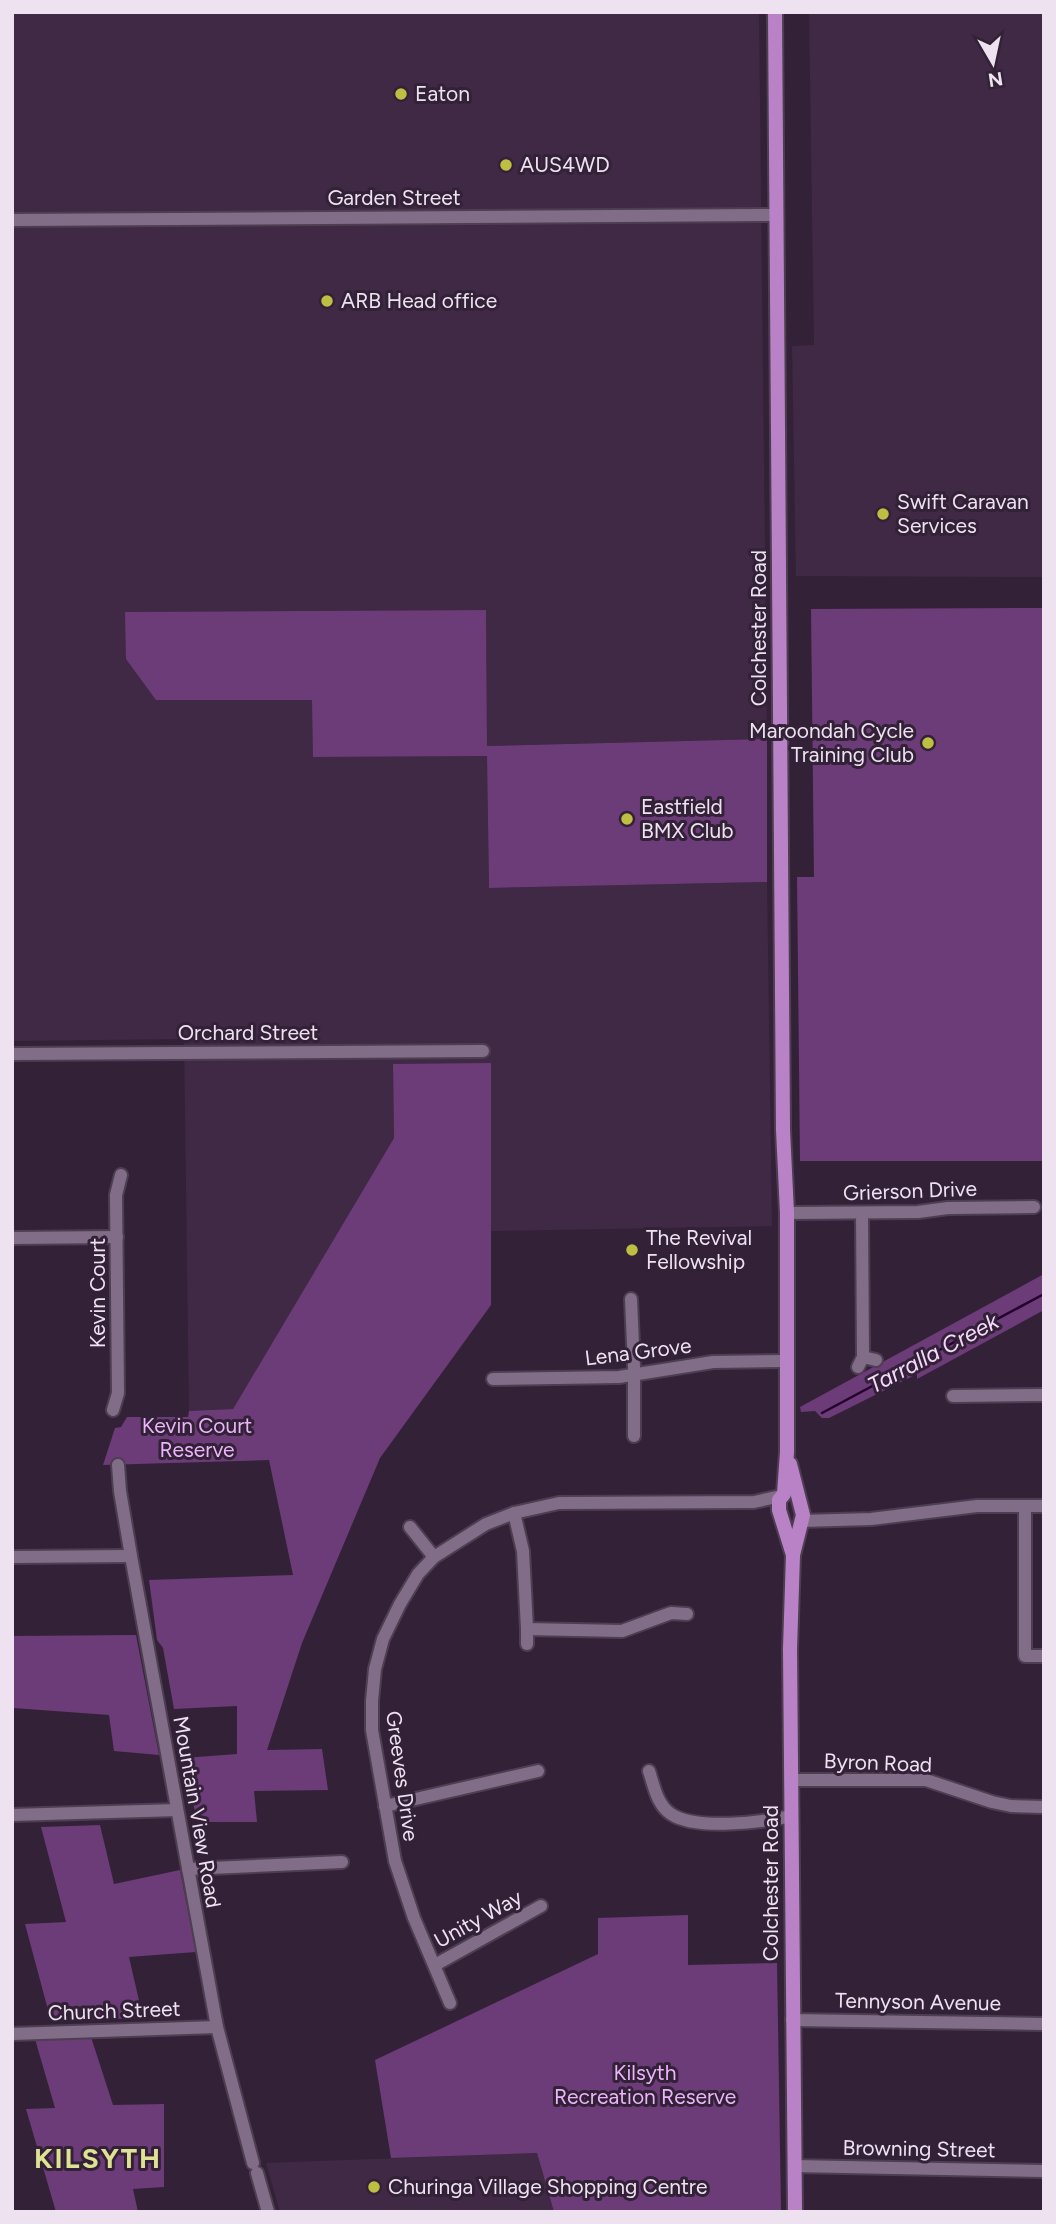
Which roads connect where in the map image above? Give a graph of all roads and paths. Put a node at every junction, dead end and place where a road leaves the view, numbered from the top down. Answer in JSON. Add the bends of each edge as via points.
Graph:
{"nodes":[{"id":1,"x":775,"y":12,"type":"edge"},
{"id":2,"x":775,"y":215,"type":"junction"},
{"id":3,"x":12,"y":220,"type":"edge"},
{"id":4,"x":483,"y":1051,"type":"dead end"},
{"id":5,"x":12,"y":1054,"type":"edge"},
{"id":6,"x":121,"y":1175,"type":"dead end"},
{"id":7,"x":1034,"y":1207,"type":"dead end"},
{"id":8,"x":787,"y":1213,"type":"junction"},
{"id":9,"x":862,"y":1213,"type":"junction"},
{"id":10,"x":117,"y":1237,"type":"junction"},
{"id":11,"x":12,"y":1238,"type":"edge"},
{"id":12,"x":631,"y":1299,"type":"dead end"},
{"id":13,"x":786,"y":1361,"type":"junction"},
{"id":14,"x":865,"y":1362,"type":"dead end"},
{"id":15,"x":633,"y":1376,"type":"junction"},
{"id":16,"x":494,"y":1379,"type":"dead end"},
{"id":17,"x":1044,"y":1395,"type":"edge"},
{"id":18,"x":953,"y":1396,"type":"dead end"},
{"id":19,"x":113,"y":1410,"type":"dead end"},
{"id":20,"x":634,"y":1436,"type":"dead end"},
{"id":21,"x":118,"y":1465,"type":"dead end"},
{"id":22,"x":1025,"y":1506,"type":"junction"},
{"id":23,"x":1044,"y":1506,"type":"edge"},
{"id":24,"x":791,"y":1509,"type":"junction"},
{"id":25,"x":514,"y":1513,"type":"junction"},
{"id":26,"x":410,"y":1527,"type":"dead end"},
{"id":27,"x":131,"y":1556,"type":"junction"},
{"id":28,"x":12,"y":1557,"type":"edge"},
{"id":29,"x":434,"y":1557,"type":"junction"},
{"id":30,"x":687,"y":1614,"type":"dead end"},
{"id":31,"x":527,"y":1629,"type":"junction"},
{"id":32,"x":527,"y":1644,"type":"dead end"},
{"id":33,"x":1044,"y":1656,"type":"edge"},
{"id":34,"x":649,"y":1770,"type":"dead end"},
{"id":35,"x":538,"y":1771,"type":"dead end"},
{"id":36,"x":791,"y":1780,"type":"junction"},
{"id":37,"x":385,"y":1806,"type":"junction"},
{"id":38,"x":1044,"y":1807,"type":"edge"},
{"id":39,"x":177,"y":1810,"type":"junction"},
{"id":40,"x":12,"y":1815,"type":"edge"},
{"id":41,"x":792,"y":1816,"type":"junction"},
{"id":42,"x":342,"y":1862,"type":"dead end"},
{"id":43,"x":188,"y":1869,"type":"junction"},
{"id":44,"x":541,"y":1906,"type":"dead end"},
{"id":45,"x":435,"y":1965,"type":"junction"},
{"id":46,"x":450,"y":2003,"type":"dead end"},
{"id":47,"x":792,"y":2020,"type":"junction"},
{"id":48,"x":1044,"y":2024,"type":"edge"},
{"id":49,"x":217,"y":2027,"type":"junction"},
{"id":50,"x":12,"y":2034,"type":"edge"},
{"id":51,"x":794,"y":2166,"type":"junction"},
{"id":52,"x":1044,"y":2171,"type":"edge"},
{"id":53,"x":268,"y":2212,"type":"edge"},
{"id":54,"x":795,"y":2212,"type":"edge"}],
"edges":[{"from":1,"to":2,"type":"main road","name":"Colchester Road"},
{"from":2,"to":3,"type":"street","name":"Garden Street"},
{"from":2,"to":8,"type":"main road","name":"Colchester Road","via":[[782,1116]]},
{"from":4,"to":5,"type":"street","name":"Orchard Street"},
{"from":6,"to":10,"type":"street","name":"Kevin Court","via":[[116,1195]]},
{"from":7,"to":9,"type":"street","name":"Grierson Drive"},
{"from":8,"to":9,"type":"street","name":"Grierson Drive"},
{"from":8,"to":13,"type":"main road","name":"Colchester Road"},
{"from":9,"to":14,"type":"street"},
{"from":10,"to":11,"type":"street"},
{"from":10,"to":19,"type":"street","name":"Kevin Court","via":[[118,1393]]},
{"from":12,"to":15,"type":"street"},
{"from":13,"to":15,"type":"street","name":"Lena Grove","via":[[713,1362]]},
{"from":13,"to":24,"type":"main road","name":"Colchester Road"},
{"from":15,"to":16,"type":"street","name":"Lena Grove"},
{"from":15,"to":20,"type":"street"},
{"from":17,"to":18,"type":"street"},
{"from":21,"to":27,"type":"street","name":"Mountain View Road"},
{"from":22,"to":23,"type":"street"},
{"from":22,"to":24,"type":"street","name":"Greeves Drive","via":[[871,1519],[824,1519]]},
{"from":22,"to":33,"type":"street","via":[[1025,1656]]},
{"from":24,"to":25,"type":"street","name":"Greeves Drive","via":[[754,1502],[559,1503]]},
{"from":24,"to":36,"type":"main road","name":"Colchester Road","via":[[785,1534],[793,1555]]},
{"from":25,"to":29,"type":"street","name":"Greeves Drive","via":[[486,1524]]},
{"from":25,"to":31,"type":"street","via":[[523,1551]]},
{"from":26,"to":29,"type":"street"},
{"from":27,"to":28,"type":"street"},
{"from":27,"to":39,"type":"street","name":"Mountain View Road"},
{"from":29,"to":37,"type":"street","name":"Greeves Drive","via":[[400,1604],[375,1669],[372,1730]]},
{"from":30,"to":31,"type":"street","via":[[671,1614],[622,1632]]},
{"from":31,"to":32,"type":"street"},
{"from":34,"to":41,"type":"street","via":[[662,1805],[682,1820],[751,1822]]},
{"from":35,"to":37,"type":"street"},
{"from":36,"to":38,"type":"street","name":"Byron Road","via":[[926,1780],[992,1802]]},
{"from":36,"to":41,"type":"main road","name":"Colchester Road"},
{"from":37,"to":45,"type":"street","name":"Greeves Drive","via":[[396,1861]]},
{"from":39,"to":40,"type":"street"},
{"from":39,"to":43,"type":"street","name":"Mountain View Road"},
{"from":41,"to":47,"type":"main road","name":"Colchester Road"},
{"from":42,"to":43,"type":"street"},
{"from":43,"to":49,"type":"street","name":"Mountain View Road"},
{"from":44,"to":45,"type":"street","name":"Unity Way"},
{"from":45,"to":46,"type":"street","name":"Greeves Drive"},
{"from":47,"to":48,"type":"street","name":"Tennyson Avenue"},
{"from":47,"to":51,"type":"main road","name":"Colchester Road"},
{"from":49,"to":50,"type":"street","name":"Church Street"},
{"from":49,"to":53,"type":"street","name":"Mountain View Road"},
{"from":51,"to":52,"type":"street","name":"Browning Street"},
{"from":51,"to":54,"type":"main road","name":"Colchester Road"}]}
